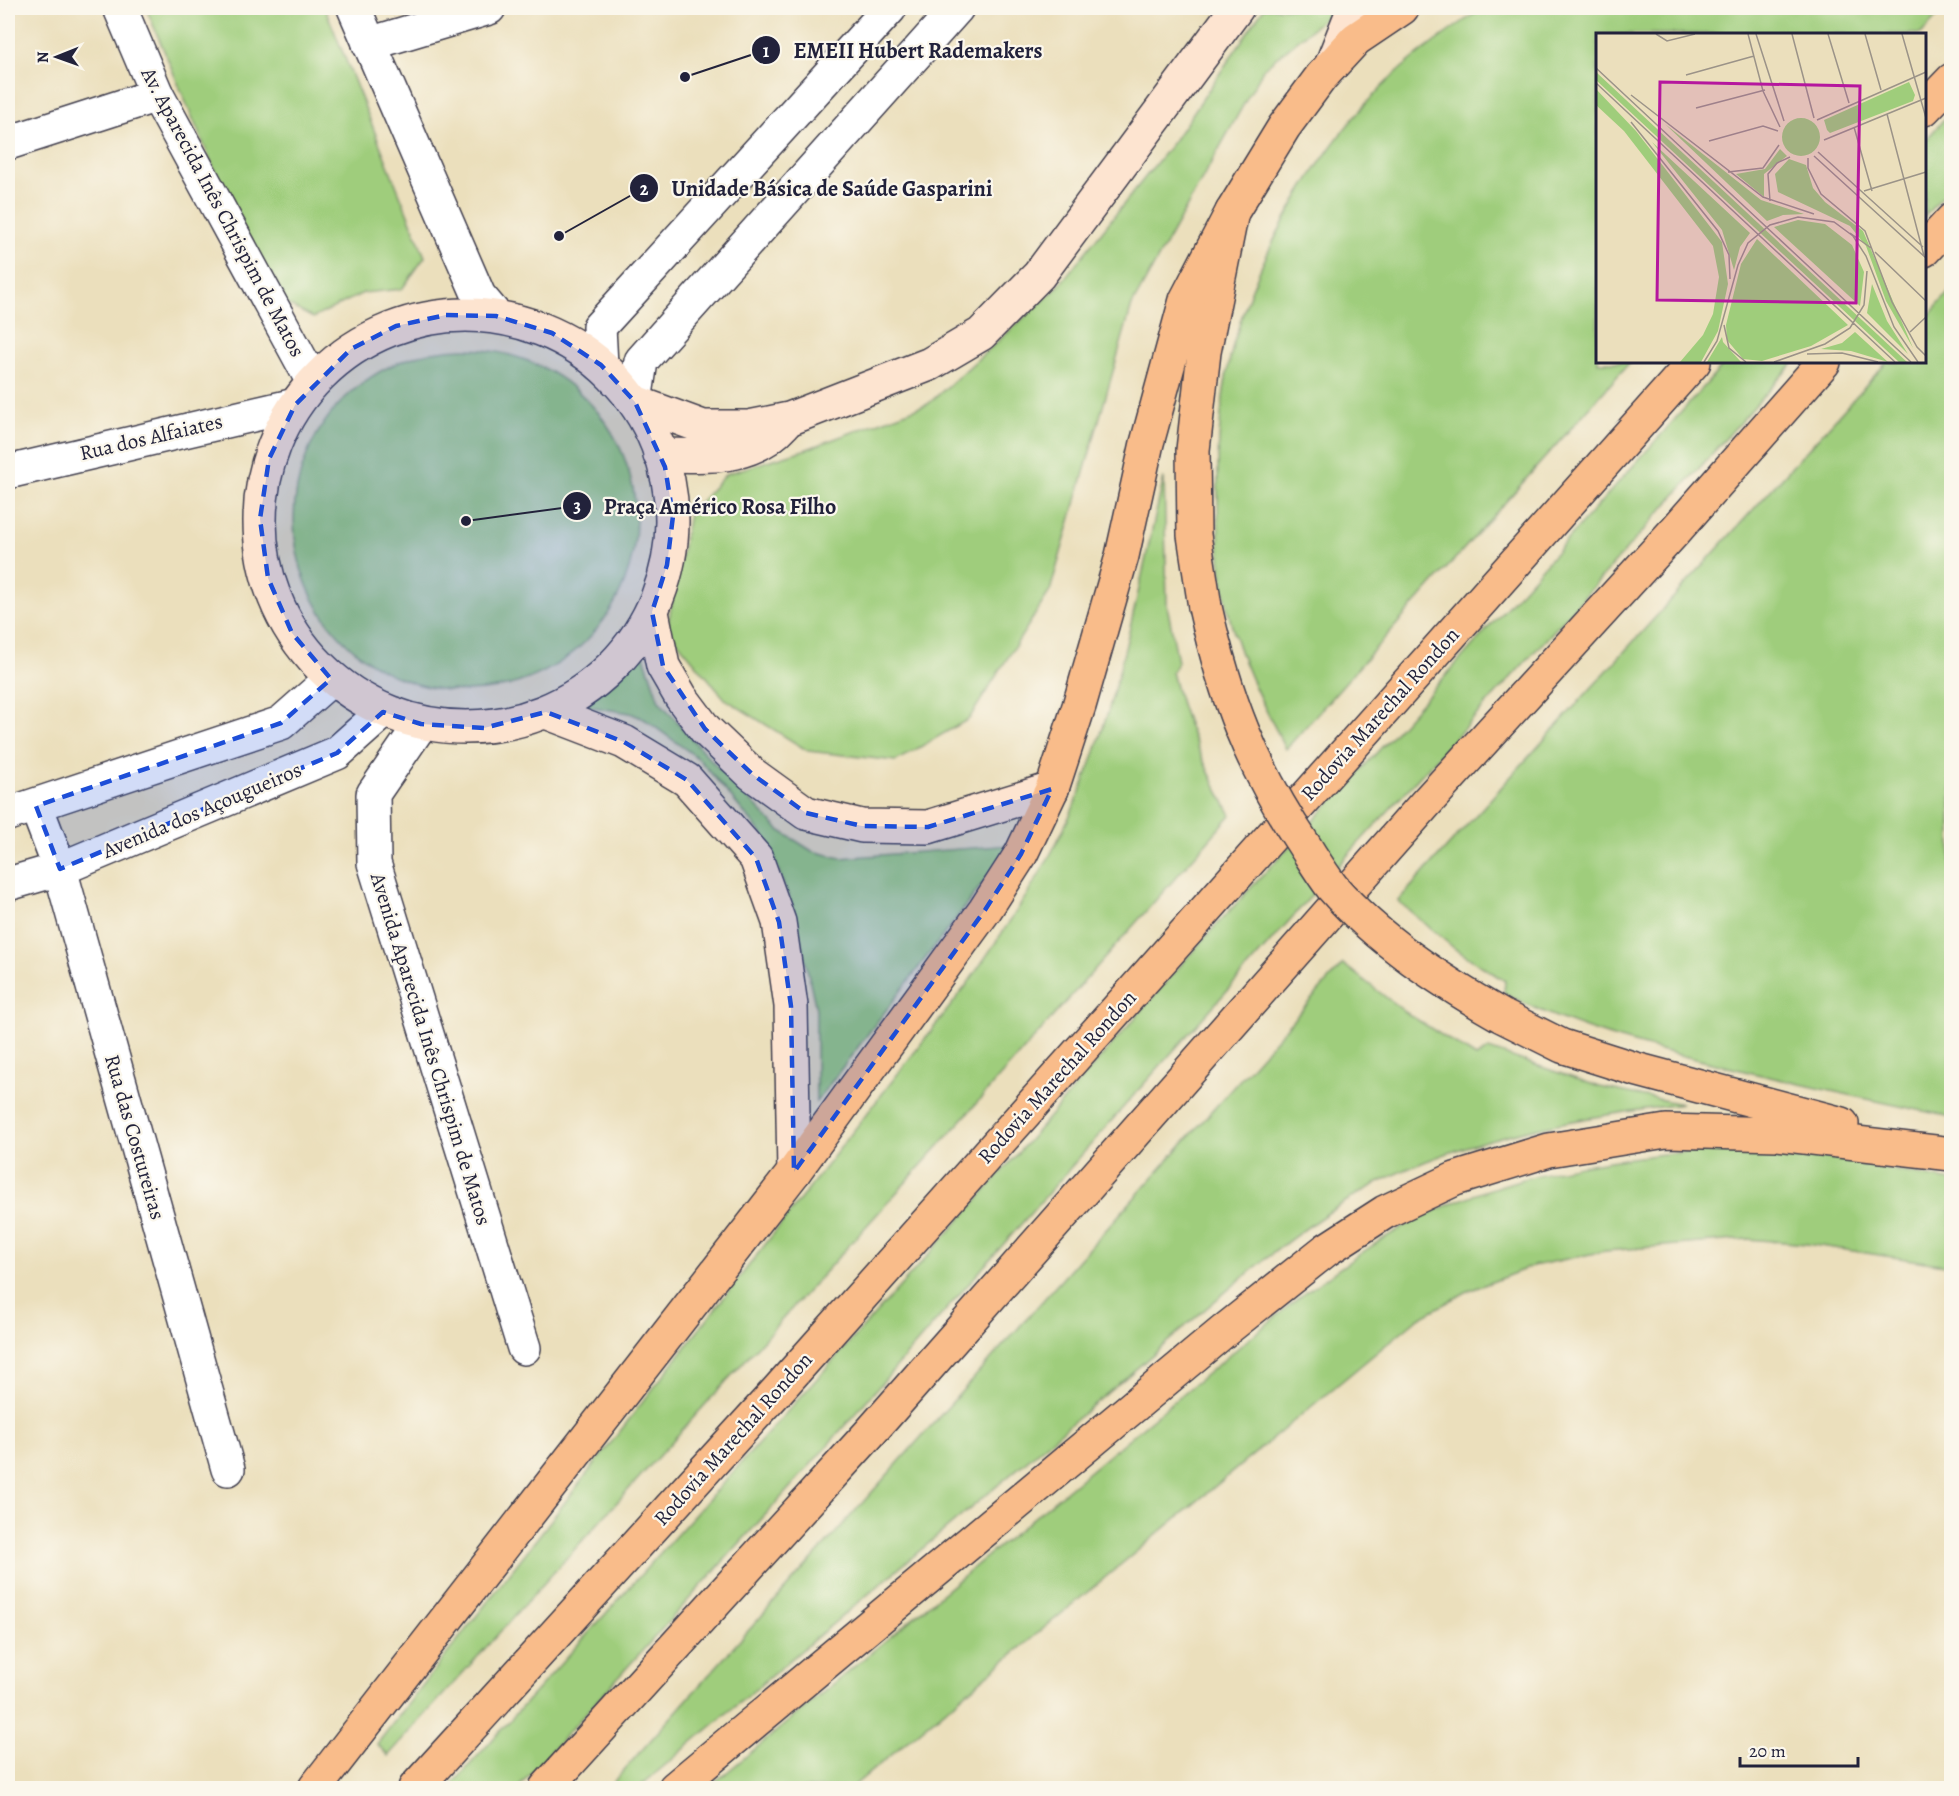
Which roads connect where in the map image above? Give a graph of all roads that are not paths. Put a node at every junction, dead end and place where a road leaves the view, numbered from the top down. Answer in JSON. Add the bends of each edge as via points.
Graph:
{"nodes":[{"id":1,"x":120,"y":8,"type":"edge"},
{"id":2,"x":354,"y":8,"type":"edge"},
{"id":3,"x":489,"y":8,"type":"edge"},
{"id":4,"x":890,"y":8,"type":"edge"},
{"id":5,"x":957,"y":8,"type":"edge"},
{"id":6,"x":1238,"y":8,"type":"edge"},
{"id":7,"x":1354,"y":8,"type":"edge"},
{"id":8,"x":1402,"y":8,"type":"edge"},
{"id":9,"x":369,"y":44,"type":"junction"},
{"id":10,"x":1331,"y":66,"type":"junction"},
{"id":11,"x":1952,"y":80,"type":"edge"},
{"id":12,"x":157,"y":95,"type":"junction"},
{"id":13,"x":1926,"y":107,"type":"edge"},
{"id":14,"x":8,"y":143,"type":"edge"},
{"id":15,"x":1232,"y":212,"type":"junction"},
{"id":16,"x":1952,"y":220,"type":"edge"},
{"id":17,"x":1926,"y":248,"type":"edge"},
{"id":18,"x":496,"y":316,"type":"junction"},
{"id":19,"x":1693,"y":363,"type":"edge"},
{"id":20,"x":1823,"y":363,"type":"edge"},
{"id":21,"x":601,"y":365,"type":"junction"},
{"id":22,"x":304,"y":394,"type":"junction"},
{"id":23,"x":635,"y":402,"type":"junction"},
{"id":24,"x":789,"y":419,"type":"junction"},
{"id":25,"x":660,"y":455,"type":"junction"},
{"id":26,"x":8,"y":472,"type":"edge"},
{"id":27,"x":652,"y":612,"type":"junction"},
{"id":28,"x":331,"y":679,"type":"junction"},
{"id":29,"x":383,"y":712,"type":"junction"},
{"id":30,"x":546,"y":712,"type":"junction"},
{"id":31,"x":421,"y":724,"type":"junction"},
{"id":32,"x":1052,"y":789,"type":"junction"},
{"id":33,"x":22,"y":810,"type":"edge"},
{"id":34,"x":60,"y":869,"type":"junction"},
{"id":35,"x":8,"y":884,"type":"edge"},
{"id":36,"x":1952,"y":1154,"type":"edge"},
{"id":37,"x":794,"y":1172,"type":"junction"},
{"id":38,"x":524,"y":1348,"type":"dead end"},
{"id":39,"x":228,"y":1470,"type":"dead end"},
{"id":40,"x":315,"y":1788,"type":"edge"},
{"id":41,"x":415,"y":1788,"type":"edge"},
{"id":42,"x":546,"y":1788,"type":"edge"},
{"id":43,"x":675,"y":1788,"type":"edge"}],
"edges":[{"from":1,"to":12,"type":"street","name":"Av. Aparecida Inês Chrispim de Matos"},
{"from":2,"to":9,"type":"street"},
{"from":3,"to":9,"type":"street"},
{"from":4,"to":21,"type":"street","via":[[599,327]]},
{"from":5,"to":23,"type":"street","via":[[641,361]]},
{"from":6,"to":24,"type":"main road","via":[[1040,275],[981,334],[930,364]]},
{"from":7,"to":10,"type":"main road"},
{"from":8,"to":10,"type":"highway","via":[[1356,39]]},
{"from":9,"to":18,"type":"street","via":[[479,296]]},
{"from":10,"to":15,"type":"highway","via":[[1284,127]]},
{"from":11,"to":13,"type":"highway"},
{"from":12,"to":14,"type":"street"},
{"from":12,"to":22,"type":"street","name":"Av. Aparecida Inês Chrispim de Matos"},
{"from":15,"to":32,"type":"highway","via":[[1186,300],[1147,443],[1122,556]]},
{"from":15,"to":36,"type":"highway","bridge":true,"via":[[1204,352],[1193,450],[1194,535],[1219,671],[1241,733],[1265,783],[1332,886],[1436,978],[1563,1046],[1635,1070]]},
{"from":16,"to":17,"type":"highway"},
{"from":18,"to":21,"type":"main road","via":[[552,333]]},
{"from":18,"to":22,"type":"main road","via":[[446,315],[396,326],[351,349]]},
{"from":19,"to":41,"type":"highway","name":"Rodovia Marechal Rondon","via":[[777,1391]]},
{"from":20,"to":42,"type":"highway","via":[[1676,531],[1426,803],[868,1435]]},
{"from":21,"to":23,"type":"main road"},
{"from":22,"to":26,"type":"street","name":"Rua dos Alfaiates"},
{"from":22,"to":28,"type":"main road","via":[[269,459],[260,519],[268,578],[292,633]]},
{"from":23,"to":24,"type":"main road","via":[[703,427],[749,427]]},
{"from":23,"to":25,"type":"main road"},
{"from":24,"to":25,"type":"main road","via":[[771,439],[748,451]]},
{"from":25,"to":27,"type":"main road","via":[[673,516],[668,565]]},
{"from":27,"to":30,"type":"main road","via":[[629,648],[600,680]]},
{"from":27,"to":32,"type":"main road","via":[[663,666],[705,729],[752,774],[806,813],[862,826],[928,827]]},
{"from":28,"to":29,"type":"main road"},
{"from":28,"to":33,"type":"street","via":[[281,723]]},
{"from":29,"to":31,"type":"main road"},
{"from":29,"to":34,"type":"street","name":"Avenida dos Açougueiros","via":[[337,753]]},
{"from":30,"to":31,"type":"main road","via":[[484,728]]},
{"from":30,"to":37,"type":"main road","via":[[624,742],[687,780],[756,858],[779,922],[791,1006]]},
{"from":31,"to":38,"type":"street","name":"Avenida Aparecida Inês Chrispim de Matos","via":[[373,794],[374,863]]},
{"from":32,"to":37,"type":"highway","via":[[1021,854],[985,910]]},
{"from":33,"to":34,"type":"street","name":"Rua das Costureiras"},
{"from":34,"to":35,"type":"street","name":"Avenida dos Açougueiros"},
{"from":34,"to":39,"type":"street","name":"Rua das Costureiras"},
{"from":36,"to":43,"type":"highway","via":[[1778,1134],[1666,1131],[1549,1150],[1455,1179],[1385,1212],[1326,1250],[1224,1331]]},
{"from":37,"to":40,"type":"highway"}]}
